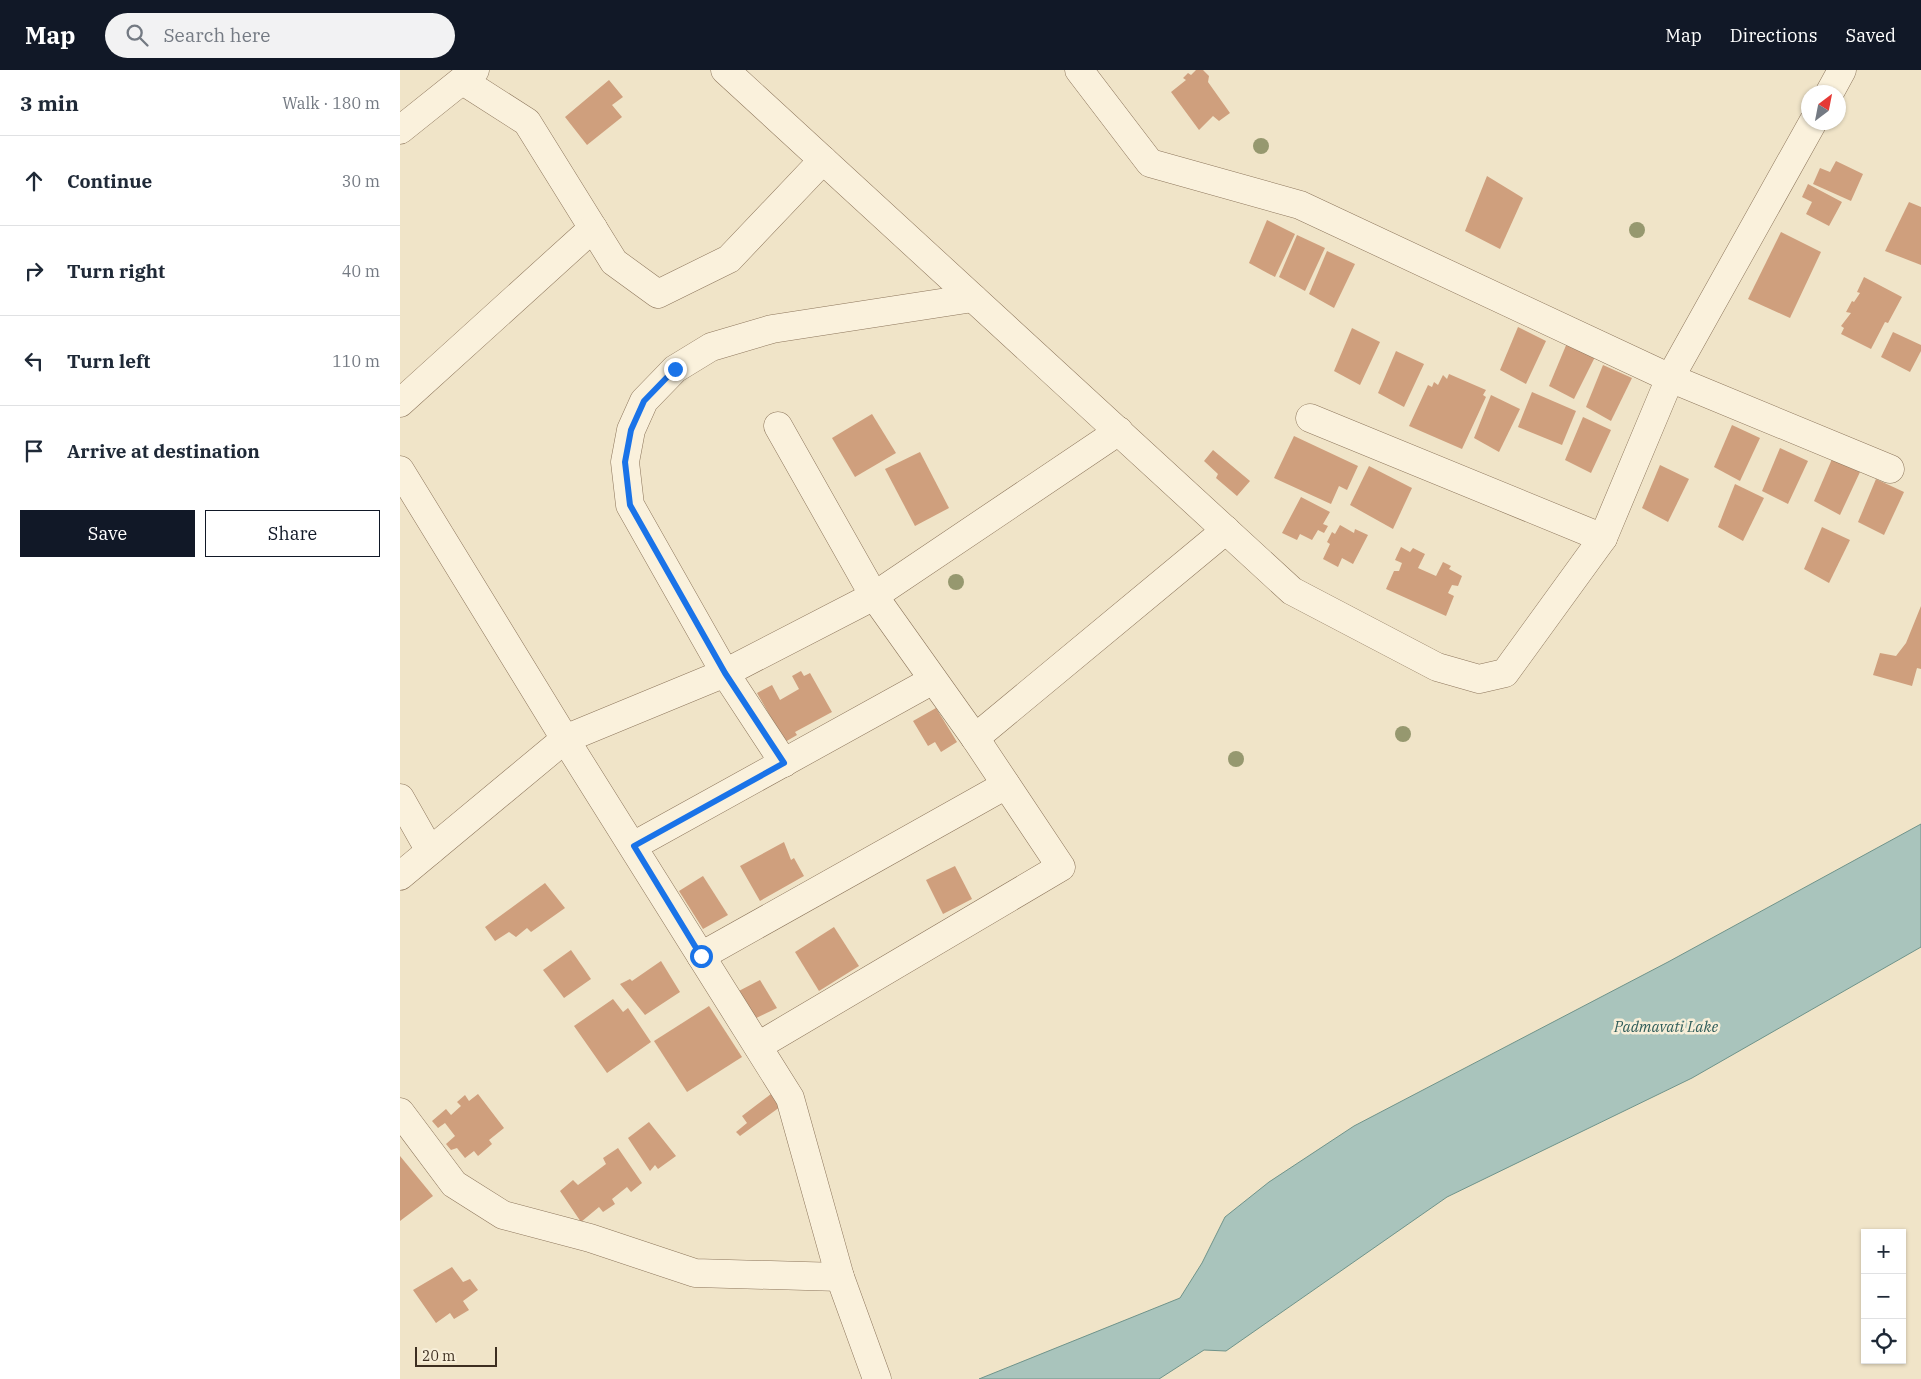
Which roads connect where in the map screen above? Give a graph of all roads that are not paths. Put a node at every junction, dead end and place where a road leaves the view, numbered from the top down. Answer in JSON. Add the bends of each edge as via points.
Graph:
{"nodes":[{"id":1,"x":725,"y":70,"type":"edge"},
{"id":2,"x":1080,"y":70,"type":"edge"},
{"id":3,"x":1842,"y":70,"type":"edge"},
{"id":4,"x":469,"y":75,"type":"edge"},
{"id":5,"x":1834,"y":85,"type":"edge"},
{"id":6,"x":400,"y":130,"type":"edge"},
{"id":7,"x":1809,"y":130,"type":"edge"},
{"id":8,"x":823,"y":160,"type":"junction"},
{"id":9,"x":593,"y":228,"type":"junction"},
{"id":10,"x":973,"y":298,"type":"junction"},
{"id":11,"x":1670,"y":378,"type":"junction"},
{"id":12,"x":400,"y":403,"type":"edge"},
{"id":13,"x":1310,"y":418,"type":"dead end"},
{"id":14,"x":778,"y":426,"type":"dead end"},
{"id":15,"x":1119,"y":431,"type":"junction"},
{"id":16,"x":1890,"y":469,"type":"dead end"},
{"id":17,"x":400,"y":470,"type":"edge"},
{"id":18,"x":1226,"y":530,"type":"junction"},
{"id":19,"x":1603,"y":538,"type":"junction"},
{"id":20,"x":874,"y":596,"type":"junction"},
{"id":21,"x":725,"y":673,"type":"junction"},
{"id":22,"x":933,"y":680,"type":"junction"},
{"id":23,"x":975,"y":738,"type":"junction"},
{"id":24,"x":565,"y":739,"type":"junction"},
{"id":25,"x":784,"y":763,"type":"junction"},
{"id":26,"x":1006,"y":785,"type":"junction"},
{"id":27,"x":400,"y":798,"type":"edge"},
{"id":28,"x":634,"y":846,"type":"junction"},
{"id":29,"x":430,"y":851,"type":"junction"},
{"id":30,"x":400,"y":876,"type":"edge"},
{"id":31,"x":701,"y":956,"type":"junction"},
{"id":32,"x":758,"y":1046,"type":"junction"},
{"id":33,"x":400,"y":1112,"type":"edge"},
{"id":34,"x":840,"y":1278,"type":"junction"},
{"id":35,"x":877,"y":1379,"type":"edge"}],
"edges":[{"from":1,"to":8,"type":"street"},
{"from":2,"to":11,"type":"street","via":[[1150,163],[1300,205]]},
{"from":3,"to":5,"type":"street"},
{"from":4,"to":6,"type":"street"},
{"from":4,"to":9,"type":"street","via":[[527,122]]},
{"from":7,"to":11,"type":"street"},
{"from":8,"to":9,"type":"street","via":[[728,260],[658,294],[614,262]]},
{"from":8,"to":10,"type":"street"},
{"from":9,"to":12,"type":"street"},
{"from":10,"to":15,"type":"street"},
{"from":10,"to":21,"type":"street","via":[[772,329],[711,347],[675,369],[644,401],[631,430],[625,462],[630,505]]},
{"from":11,"to":16,"type":"street"},
{"from":11,"to":19,"type":"street"},
{"from":13,"to":19,"type":"street"},
{"from":14,"to":20,"type":"street"},
{"from":15,"to":18,"type":"street"},
{"from":15,"to":20,"type":"street"},
{"from":17,"to":24,"type":"street"},
{"from":18,"to":19,"type":"street","via":[[1292,591],[1437,667],[1479,679],[1504,673]]},
{"from":18,"to":23,"type":"street"},
{"from":20,"to":21,"type":"street"},
{"from":20,"to":22,"type":"street"},
{"from":21,"to":24,"type":"street"},
{"from":21,"to":25,"type":"street"},
{"from":22,"to":23,"type":"street"},
{"from":22,"to":25,"type":"street"},
{"from":23,"to":26,"type":"street"},
{"from":24,"to":28,"type":"street"},
{"from":24,"to":29,"type":"street"},
{"from":25,"to":28,"type":"street"},
{"from":26,"to":31,"type":"street"},
{"from":26,"to":32,"type":"street","via":[[1061,868]]},
{"from":27,"to":29,"type":"street"},
{"from":28,"to":31,"type":"street"},
{"from":29,"to":30,"type":"street"},
{"from":31,"to":32,"type":"street"},
{"from":32,"to":34,"type":"street","via":[[790,1098]]},
{"from":33,"to":34,"type":"street","via":[[454,1184],[503,1215],[590,1238],[695,1273]]},
{"from":34,"to":35,"type":"street"}]}
